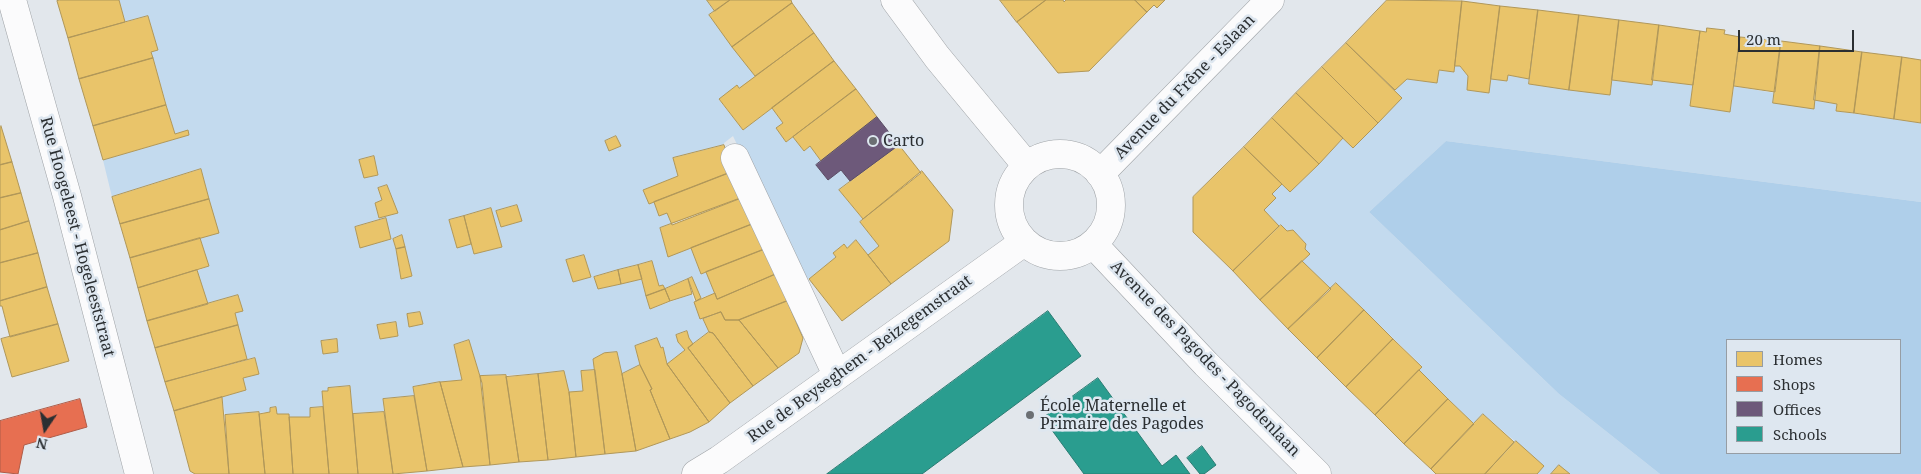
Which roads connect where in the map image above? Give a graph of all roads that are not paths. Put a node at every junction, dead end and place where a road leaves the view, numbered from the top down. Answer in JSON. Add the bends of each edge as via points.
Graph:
{"nodes":[{"id":1,"x":12,"y":0,"type":"edge"},
{"id":2,"x":895,"y":0,"type":"edge"},
{"id":3,"x":1270,"y":0,"type":"edge"},
{"id":4,"x":735,"y":158,"type":"dead end"},
{"id":5,"x":1027,"y":166,"type":"junction"},
{"id":6,"x":1100,"y":174,"type":"junction"},
{"id":7,"x":1024,"y":242,"type":"junction"},
{"id":8,"x":1093,"y":244,"type":"junction"},
{"id":9,"x":837,"y":375,"type":"junction"},
{"id":10,"x":139,"y":474,"type":"edge"},
{"id":11,"x":696,"y":474,"type":"edge"},
{"id":12,"x":1317,"y":474,"type":"edge"}],
"edges":[{"from":1,"to":10,"type":"street","name":"Rue Hoogeleest - Hogeleeststraat"},
{"from":2,"to":5,"type":"street","via":[[937,57]]},
{"from":3,"to":6,"type":"street","name":"Avenue du Frêne - Eslaan"},
{"from":4,"to":9,"type":"street"},
{"from":5,"to":6,"type":"street","via":[[1039,158],[1066,154],[1079,158]]},
{"from":5,"to":7,"type":"street","via":[[1016,179],[1010,195],[1009,212],[1014,228]]},
{"from":6,"to":8,"type":"street","via":[[1107,186],[1110,210],[1108,223]]},
{"from":7,"to":8,"type":"street","via":[[1046,255],[1058,256],[1083,251]]},
{"from":7,"to":9,"type":"street","name":"Rue de Beyseghem - Beizegemstraat"},
{"from":8,"to":12,"type":"street","name":"Avenue des Pagodes - Pagodenlaan","via":[[1206,364]]},
{"from":9,"to":11,"type":"street","name":"Rue de Beyseghem - Beizegemstraat"}]}
